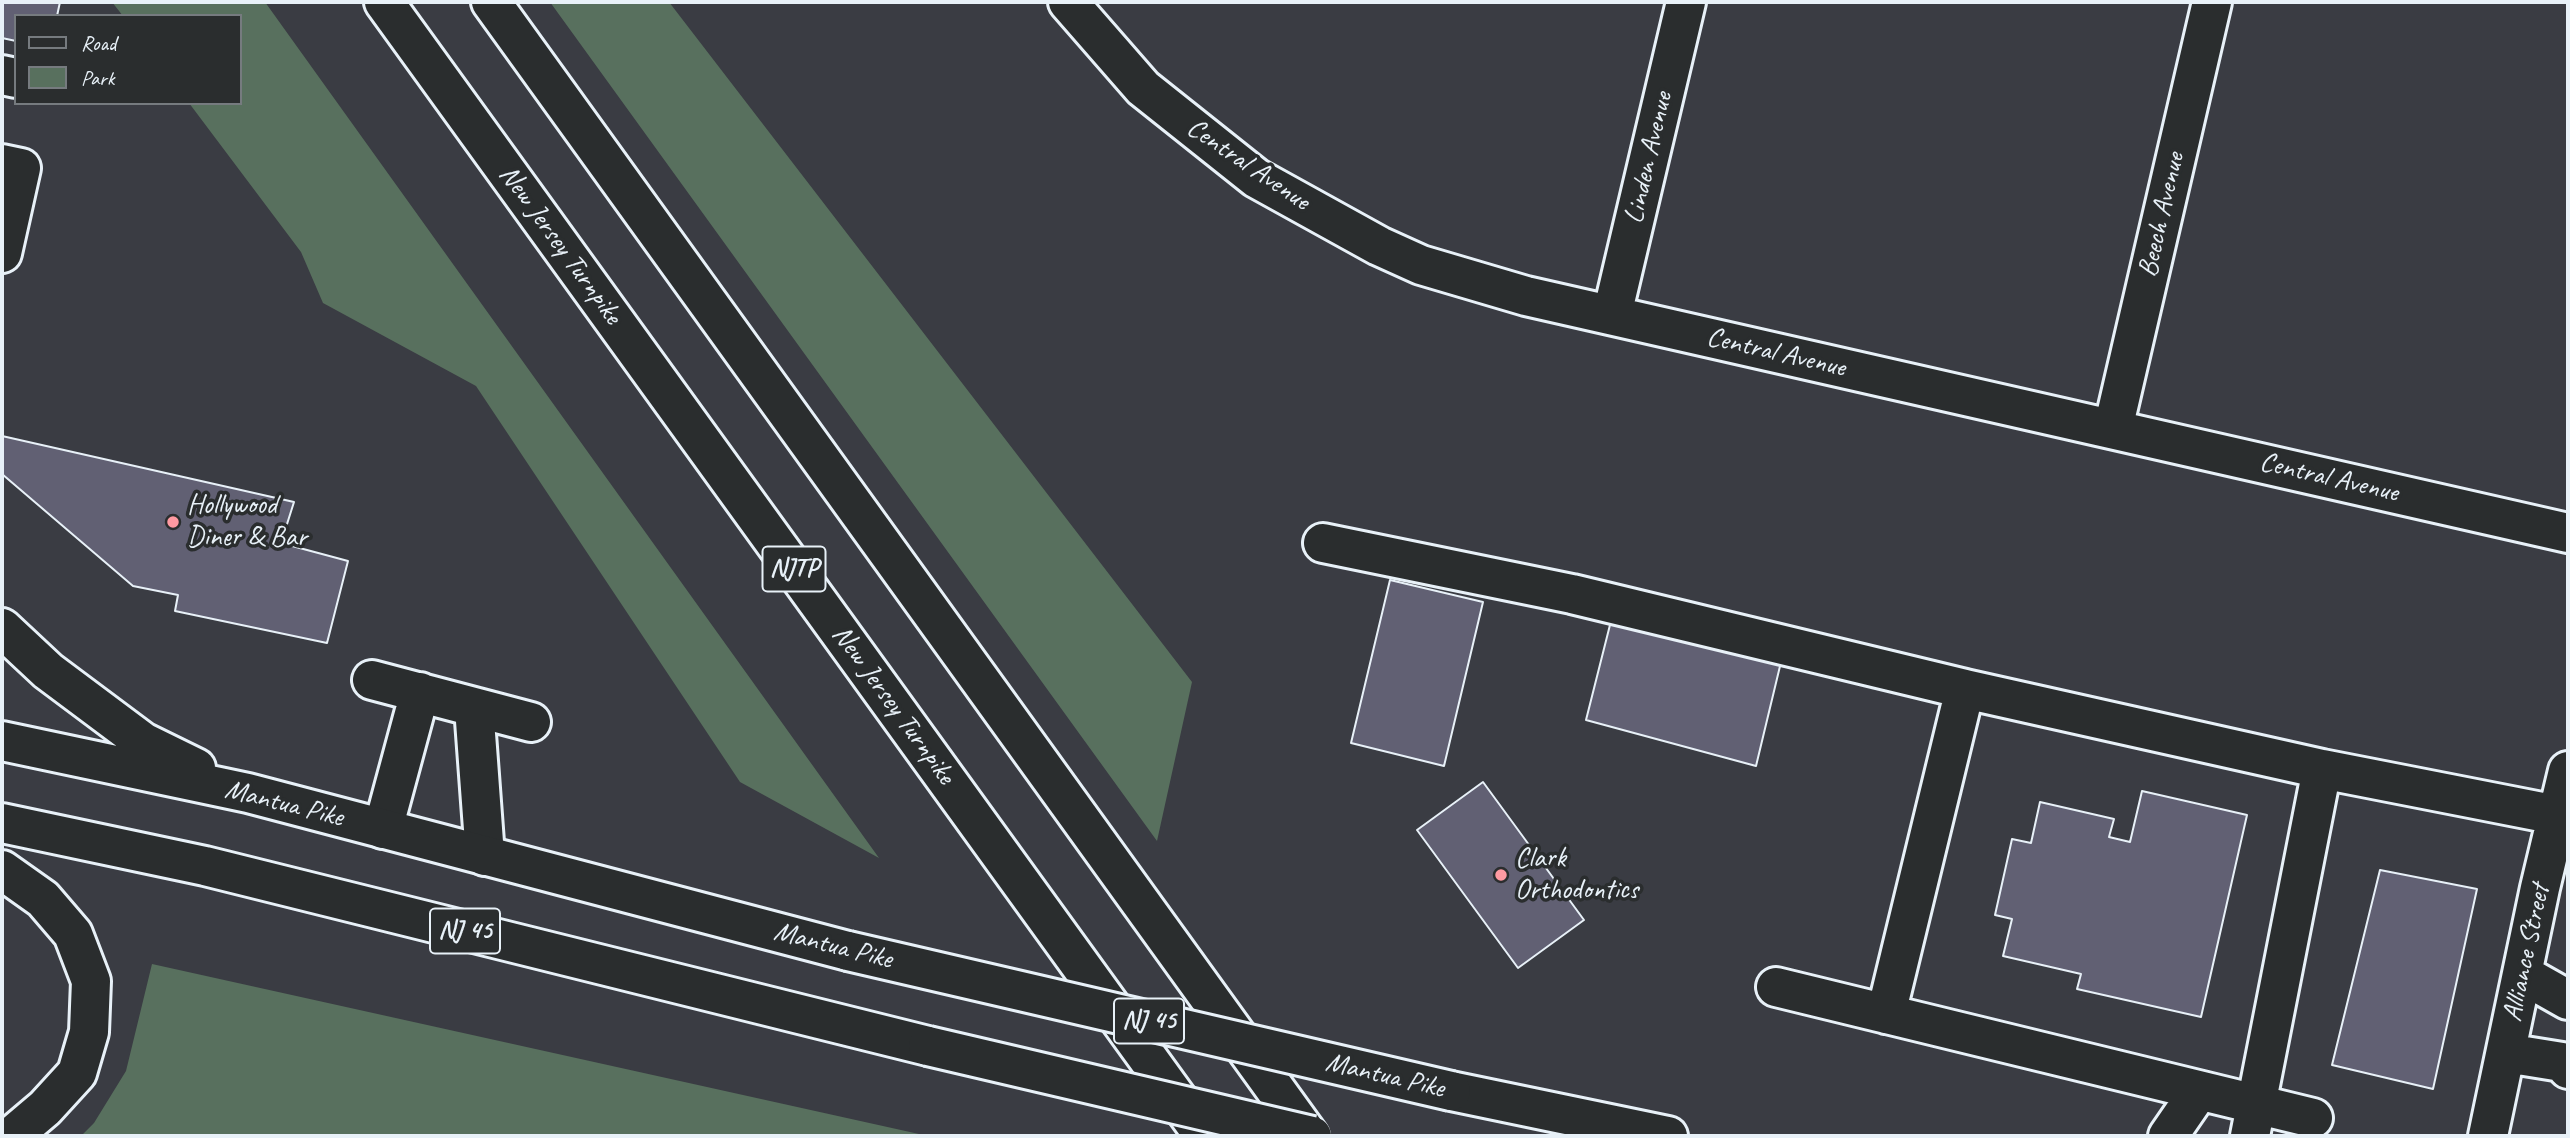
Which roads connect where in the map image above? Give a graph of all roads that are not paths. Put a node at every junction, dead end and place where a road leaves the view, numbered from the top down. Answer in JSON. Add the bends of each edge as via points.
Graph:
{"nodes":[{"id":1,"x":384,"y":2,"type":"edge"},
{"id":2,"x":492,"y":2,"type":"edge"},
{"id":3,"x":1068,"y":2,"type":"edge"},
{"id":4,"x":1686,"y":2,"type":"edge"},
{"id":5,"x":2212,"y":2,"type":"edge"},
{"id":6,"x":2,"y":164,"type":"edge"},
{"id":7,"x":2,"y":253,"type":"edge"},
{"id":8,"x":1612,"y":315,"type":"junction"},
{"id":9,"x":2113,"y":429,"type":"junction"},
{"id":10,"x":2568,"y":533,"type":"edge"},
{"id":11,"x":1323,"y":543,"type":"dead end"},
{"id":12,"x":2,"y":628,"type":"edge"},
{"id":13,"x":372,"y":680,"type":"dead end"},
{"id":14,"x":1965,"y":689,"type":"junction"},
{"id":15,"x":420,"y":692,"type":"junction"},
{"id":16,"x":474,"y":707,"type":"junction"},
{"id":17,"x":531,"y":722,"type":"dead end"},
{"id":18,"x":2,"y":741,"type":"edge"},
{"id":19,"x":2322,"y":769,"type":"junction"},
{"id":20,"x":2568,"y":771,"type":"edge"},
{"id":21,"x":248,"y":793,"type":"junction"},
{"id":22,"x":2557,"y":815,"type":"junction"},
{"id":23,"x":2,"y":823,"type":"edge"},
{"id":24,"x":383,"y":829,"type":"junction"},
{"id":25,"x":485,"y":856,"type":"junction"},
{"id":26,"x":2,"y":870,"type":"edge"},
{"id":27,"x":2554,"y":891,"type":"edge"},
{"id":28,"x":2522,"y":974,"type":"junction"},
{"id":29,"x":1776,"y":987,"type":"dead end"},
{"id":30,"x":2568,"y":1000,"type":"edge"},
{"id":31,"x":1886,"y":1014,"type":"junction"},
{"id":32,"x":2506,"y":1053,"type":"junction"},
{"id":33,"x":2568,"y":1069,"type":"edge"},
{"id":34,"x":2199,"y":1091,"type":"junction"},
{"id":35,"x":2313,"y":1118,"type":"dead end"},
{"id":36,"x":2252,"y":1120,"type":"edge"},
{"id":37,"x":12,"y":1136,"type":"edge"},
{"id":38,"x":1204,"y":1136,"type":"edge"},
{"id":39,"x":1310,"y":1136,"type":"edge"},
{"id":40,"x":1668,"y":1136,"type":"edge"},
{"id":41,"x":2168,"y":1136,"type":"edge"},
{"id":42,"x":2488,"y":1136,"type":"edge"}],
"edges":[{"from":1,"to":38,"type":"main road","name":"New Jersey Turnpike","number":"NJTP"},
{"from":2,"to":39,"type":"main road"},
{"from":3,"to":8,"type":"main road","name":"Central Avenue","via":[[1143,88],[1267,184],[1421,265]]},
{"from":4,"to":8,"type":"main road","name":"Linden Avenue"},
{"from":5,"to":9,"type":"main road","name":"Beech Avenue"},
{"from":6,"to":7,"type":"main road","via":[[21,168]]},
{"from":8,"to":9,"type":"main road","name":"Central Avenue"},
{"from":9,"to":10,"type":"main road","name":"Central Avenue"},
{"from":11,"to":14,"type":"main road","via":[[1572,594]]},
{"from":12,"to":21,"type":"main road","via":[[48,671],[143,742]]},
{"from":13,"to":15,"type":"main road"},
{"from":14,"to":19,"type":"main road"},
{"from":14,"to":31,"type":"main road"},
{"from":15,"to":16,"type":"main road"},
{"from":15,"to":24,"type":"main road"},
{"from":16,"to":17,"type":"main road"},
{"from":16,"to":25,"type":"main road"},
{"from":18,"to":21,"type":"main road","name":"Mantua Pike","number":"NJ 45"},
{"from":19,"to":22,"type":"main road"},
{"from":19,"to":36,"type":"main road"},
{"from":20,"to":22,"type":"main road","name":"Alliance Street"},
{"from":21,"to":24,"type":"main road","name":"Mantua Pike","number":"NJ 45"},
{"from":22,"to":27,"type":"main road","name":"Alliance Street"},
{"from":23,"to":39,"type":"main road","number":"NJ 45","bridge":true,"via":[[205,866]]},
{"from":24,"to":25,"type":"main road","name":"Mantua Pike","number":"NJ 45"},
{"from":25,"to":40,"type":"main road","name":"Mantua Pike","number":"NJ 45","bridge":true,"via":[[848,951],[1451,1091]]},
{"from":26,"to":37,"type":"main road","via":[[43,899],[73,934],[91,982],[89,1032],[77,1073]]},
{"from":27,"to":28,"type":"main road","name":"Alliance Street"},
{"from":28,"to":30,"type":"main road"},
{"from":28,"to":32,"type":"main road","name":"Alliance Street"},
{"from":29,"to":31,"type":"main road"},
{"from":31,"to":34,"type":"main road"},
{"from":32,"to":33,"type":"main road","via":[[2562,1062]]},
{"from":32,"to":42,"type":"main road","name":"Alliance Street"},
{"from":34,"to":36,"type":"main road"},
{"from":34,"to":41,"type":"main road"},
{"from":35,"to":36,"type":"main road"}]}
